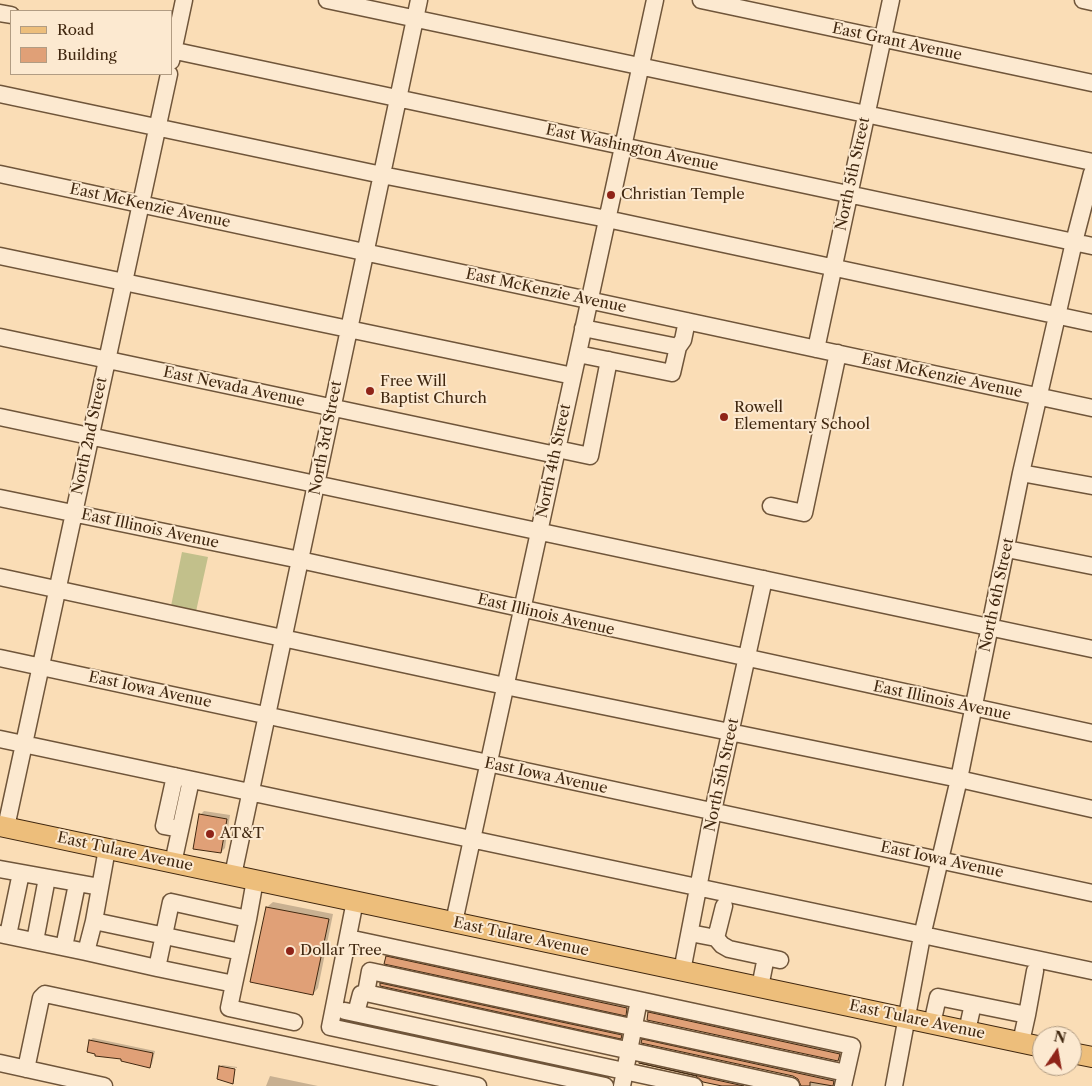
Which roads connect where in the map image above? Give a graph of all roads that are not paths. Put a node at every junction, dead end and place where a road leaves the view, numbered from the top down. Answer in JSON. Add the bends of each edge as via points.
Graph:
{"nodes":[{"id":1,"x":184,"y":0,"type":"edge"},
{"id":2,"x":327,"y":0,"type":"edge"},
{"id":3,"x":419,"y":0,"type":"edge"},
{"id":4,"x":655,"y":0,"type":"edge"},
{"id":5,"x":701,"y":0,"type":"edge"},
{"id":6,"x":891,"y":0,"type":"edge"},
{"id":7,"x":1083,"y":0,"type":"edge"},
{"id":8,"x":1092,"y":2,"type":"edge"},
{"id":9,"x":416,"y":17,"type":"junction"},
{"id":10,"x":883,"y":39,"type":"junction"},
{"id":11,"x":172,"y":54,"type":"edge"},
{"id":12,"x":641,"y":66,"type":"junction"},
{"id":13,"x":168,"y":75,"type":"edge"},
{"id":14,"x":1092,"y":83,"type":"edge"},
{"id":15,"x":0,"y":94,"type":"edge"},
{"id":16,"x":398,"y":98,"type":"junction"},
{"id":17,"x":866,"y":114,"type":"junction"},
{"id":18,"x":156,"y":128,"type":"junction"},
{"id":19,"x":623,"y":146,"type":"junction"},
{"id":20,"x":1092,"y":162,"type":"edge"},
{"id":21,"x":1092,"y":173,"type":"edge"},
{"id":22,"x":0,"y":174,"type":"edge"},
{"id":23,"x":382,"y":175,"type":"junction"},
{"id":24,"x":849,"y":194,"type":"junction"},
{"id":25,"x":141,"y":204,"type":"junction"},
{"id":26,"x":607,"y":219,"type":"junction"},
{"id":27,"x":1074,"y":242,"type":"junction"},
{"id":28,"x":1092,"y":246,"type":"edge"},
{"id":29,"x":366,"y":252,"type":"junction"},
{"id":30,"x":0,"y":256,"type":"edge"},
{"id":31,"x":833,"y":268,"type":"junction"},
{"id":32,"x":124,"y":282,"type":"junction"},
{"id":33,"x":589,"y":300,"type":"junction"},
{"id":34,"x":1057,"y":315,"type":"junction"},
{"id":35,"x":687,"y":321,"type":"junction"},
{"id":36,"x":1092,"y":323,"type":"edge"},
{"id":37,"x":349,"y":327,"type":"junction"},
{"id":38,"x":583,"y":328,"type":"junction"},
{"id":39,"x":0,"y":337,"type":"edge"},
{"id":40,"x":678,"y":347,"type":"junction"},
{"id":41,"x":816,"y":349,"type":"junction"},
{"id":42,"x":838,"y":353,"type":"junction"},
{"id":43,"x":578,"y":354,"type":"junction"},
{"id":44,"x":107,"y":359,"type":"junction"},
{"id":45,"x":609,"y":360,"type":"junction"},
{"id":46,"x":573,"y":376,"type":"junction"},
{"id":47,"x":1039,"y":396,"type":"junction"},
{"id":48,"x":331,"y":408,"type":"junction"},
{"id":49,"x":1092,"y":408,"type":"edge"},
{"id":50,"x":0,"y":417,"type":"edge"},
{"id":51,"x":89,"y":435,"type":"junction"},
{"id":52,"x":556,"y":452,"type":"junction"},
{"id":53,"x":1022,"y":473,"type":"junction"},
{"id":54,"x":316,"y":484,"type":"junction"},
{"id":55,"x":1092,"y":486,"type":"edge"},
{"id":56,"x":0,"y":498,"type":"edge"},
{"id":57,"x":771,"y":506,"type":"dead end"},
{"id":58,"x":73,"y":513,"type":"junction"},
{"id":59,"x":539,"y":532,"type":"junction"},
{"id":60,"x":1007,"y":548,"type":"junction"},
{"id":61,"x":300,"y":560,"type":"junction"},
{"id":62,"x":1092,"y":566,"type":"edge"},
{"id":63,"x":0,"y":577,"type":"edge"},
{"id":64,"x":764,"y":579,"type":"junction"},
{"id":65,"x":58,"y":589,"type":"junction"},
{"id":66,"x":522,"y":609,"type":"junction"},
{"id":67,"x":991,"y":627,"type":"junction"},
{"id":68,"x":284,"y":637,"type":"junction"},
{"id":69,"x":1092,"y":649,"type":"edge"},
{"id":70,"x":0,"y":658,"type":"edge"},
{"id":71,"x":747,"y":659,"type":"junction"},
{"id":72,"x":41,"y":666,"type":"junction"},
{"id":73,"x":505,"y":686,"type":"junction"},
{"id":74,"x":974,"y":708,"type":"junction"},
{"id":75,"x":267,"y":715,"type":"junction"},
{"id":76,"x":731,"y":732,"type":"junction"},
{"id":77,"x":1092,"y":733,"type":"edge"},
{"id":78,"x":0,"y":739,"type":"edge"},
{"id":79,"x":24,"y":744,"type":"junction"},
{"id":80,"x":488,"y":764,"type":"junction"},
{"id":81,"x":183,"y":778,"type":"junction"},
{"id":82,"x":959,"y":780,"type":"junction"},
{"id":83,"x":251,"y":792,"type":"junction"},
{"id":84,"x":1092,"y":809,"type":"edge"},
{"id":85,"x":713,"y":811,"type":"junction"},
{"id":86,"x":3,"y":826,"type":"edge"},
{"id":87,"x":472,"y":840,"type":"junction"},
{"id":88,"x":107,"y":849,"type":"junction"},
{"id":89,"x":940,"y":860,"type":"junction"},
{"id":90,"x":173,"y":863,"type":"junction"},
{"id":91,"x":0,"y":869,"type":"edge"},
{"id":92,"x":21,"y":873,"type":"junction"},
{"id":93,"x":233,"y":875,"type":"junction"},
{"id":94,"x":47,"y":878,"type":"junction"},
{"id":95,"x":255,"y":880,"type":"junction"},
{"id":96,"x":77,"y":884,"type":"junction"},
{"id":97,"x":100,"y":887,"type":"junction"},
{"id":98,"x":699,"y":888,"type":"junction"},
{"id":99,"x":1092,"y":893,"type":"edge"},
{"id":100,"x":355,"y":901,"type":"junction"},
{"id":101,"x":724,"y":906,"type":"dead end"},
{"id":102,"x":248,"y":919,"type":"junction"},
{"id":103,"x":94,"y":921,"type":"junction"},
{"id":104,"x":454,"y":922,"type":"junction"},
{"id":105,"x":4,"y":934,"type":"edge"},
{"id":106,"x":690,"y":934,"type":"junction"},
{"id":107,"x":164,"y":935,"type":"junction"},
{"id":108,"x":922,"y":936,"type":"junction"},
{"id":109,"x":348,"y":938,"type":"junction"},
{"id":110,"x":716,"y":938,"type":"junction"},
{"id":111,"x":35,"y":941,"type":"junction"},
{"id":112,"x":376,"y":944,"type":"junction"},
{"id":113,"x":64,"y":948,"type":"junction"},
{"id":114,"x":86,"y":952,"type":"junction"},
{"id":115,"x":241,"y":952,"type":"junction"},
{"id":116,"x":157,"y":968,"type":"junction"},
{"id":117,"x":682,"y":970,"type":"junction"},
{"id":118,"x":370,"y":971,"type":"junction"},
{"id":119,"x":1035,"y":971,"type":"dead end"},
{"id":120,"x":1092,"y":972,"type":"edge"},
{"id":121,"x":234,"y":984,"type":"junction"},
{"id":122,"x":760,"y":987,"type":"junction"},
{"id":123,"x":366,"y":993,"type":"junction"},
{"id":124,"x":639,"y":1000,"type":"junction"},
{"id":125,"x":973,"y":1004,"type":"junction"},
{"id":126,"x":334,"y":1008,"type":"junction"},
{"id":127,"x":356,"y":1013,"type":"junction"},
{"id":128,"x":1027,"y":1015,"type":"junction"},
{"id":129,"x":907,"y":1018,"type":"junction"},
{"id":130,"x":294,"y":1022,"type":"dead end"},
{"id":131,"x":932,"y":1024,"type":"junction"},
{"id":132,"x":633,"y":1028,"type":"junction"},
{"id":133,"x":968,"y":1031,"type":"junction"},
{"id":134,"x":1021,"y":1042,"type":"junction"},
{"id":135,"x":1032,"y":1045,"type":"edge"},
{"id":136,"x":628,"y":1052,"type":"junction"},
{"id":137,"x":0,"y":1064,"type":"edge"},
{"id":138,"x":26,"y":1069,"type":"junction"},
{"id":139,"x":623,"y":1079,"type":"edge"},
{"id":140,"x":845,"y":1080,"type":"edge"},
{"id":141,"x":104,"y":1086,"type":"edge"},
{"id":142,"x":478,"y":1086,"type":"edge"},
{"id":143,"x":605,"y":1086,"type":"edge"},
{"id":144,"x":694,"y":1086,"type":"edge"},
{"id":145,"x":791,"y":1086,"type":"edge"},
{"id":146,"x":894,"y":1086,"type":"edge"}],
"edges":[{"from":1,"to":11,"type":"street"},
{"from":2,"to":9,"type":"street"},
{"from":3,"to":9,"type":"street","name":"North 3rd Street"},
{"from":4,"to":12,"type":"street","name":"North 4th Street"},
{"from":5,"to":10,"type":"street","name":"East Grant Avenue"},
{"from":6,"to":10,"type":"street","name":"North 5th Street"},
{"from":7,"to":8,"type":"street"},
{"from":9,"to":12,"type":"street"},
{"from":9,"to":16,"type":"street","name":"North 3rd Street"},
{"from":10,"to":14,"type":"street","name":"East Grant Avenue"},
{"from":10,"to":17,"type":"street","name":"North 5th Street"},
{"from":11,"to":16,"type":"street","name":"East Washington Avenue"},
{"from":12,"to":17,"type":"street"},
{"from":12,"to":19,"type":"street","name":"North 4th Street"},
{"from":13,"to":18,"type":"street","name":"North 2nd Street"},
{"from":15,"to":18,"type":"street"},
{"from":16,"to":19,"type":"street","name":"East Washington Avenue"},
{"from":16,"to":23,"type":"street","name":"North 3rd Street"},
{"from":17,"to":20,"type":"street"},
{"from":17,"to":24,"type":"street","name":"North 5th Street"},
{"from":18,"to":23,"type":"street"},
{"from":18,"to":25,"type":"street","name":"North 2nd Street"},
{"from":19,"to":24,"type":"street","name":"East Washington Avenue"},
{"from":19,"to":26,"type":"street","name":"North 4th Street"},
{"from":21,"to":27,"type":"street","name":"North 6th Street"},
{"from":22,"to":25,"type":"street","name":"East McKenzie Avenue"},
{"from":23,"to":26,"type":"street"},
{"from":23,"to":29,"type":"street","name":"North 3rd Street"},
{"from":24,"to":27,"type":"street","name":"East Washington Avenue"},
{"from":24,"to":31,"type":"street","name":"North 5th Street"},
{"from":25,"to":29,"type":"street","name":"East McKenzie Avenue"},
{"from":25,"to":32,"type":"street","name":"North 2nd Street"},
{"from":26,"to":31,"type":"street"},
{"from":26,"to":33,"type":"street","name":"North 4th Street"},
{"from":27,"to":28,"type":"street","name":"East Washington Avenue"},
{"from":27,"to":34,"type":"street","name":"North 6th Street"},
{"from":29,"to":33,"type":"street","name":"East McKenzie Avenue"},
{"from":29,"to":37,"type":"street","name":"North 3rd Street"},
{"from":30,"to":32,"type":"street"},
{"from":31,"to":34,"type":"street"},
{"from":31,"to":41,"type":"street","name":"North 5th Street"},
{"from":32,"to":37,"type":"street"},
{"from":32,"to":44,"type":"street","name":"North 2nd Street"},
{"from":33,"to":35,"type":"street","name":"East McKenzie Avenue"},
{"from":33,"to":38,"type":"street","name":"North 4th Street"},
{"from":34,"to":36,"type":"street"},
{"from":34,"to":47,"type":"street","name":"North 6th Street"},
{"from":35,"to":40,"type":"street"},
{"from":35,"to":41,"type":"street","name":"East McKenzie Avenue"},
{"from":37,"to":46,"type":"street"},
{"from":37,"to":48,"type":"street","name":"North 3rd Street"},
{"from":38,"to":40,"type":"street"},
{"from":38,"to":43,"type":"street","name":"North 4th Street"},
{"from":39,"to":44,"type":"street","name":"East Nevada Avenue"},
{"from":40,"to":45,"type":"street","via":[[672,373]]},
{"from":41,"to":42,"type":"street","name":"East McKenzie Avenue"},
{"from":42,"to":47,"type":"street","name":"East McKenzie Avenue"},
{"from":42,"to":57,"type":"street","via":[[804,513]]},
{"from":43,"to":45,"type":"street"},
{"from":43,"to":46,"type":"street","name":"North 4th Street"},
{"from":44,"to":48,"type":"street","name":"East Nevada Avenue"},
{"from":44,"to":51,"type":"street","name":"North 2nd Street"},
{"from":45,"to":52,"type":"street","name":"East Nevada Avenue","via":[[590,456]]},
{"from":46,"to":52,"type":"street","name":"North 4th Street"},
{"from":47,"to":49,"type":"street","name":"East McKenzie Avenue"},
{"from":47,"to":53,"type":"street","name":"North 6th Street"},
{"from":48,"to":52,"type":"street","name":"East Nevada Avenue"},
{"from":48,"to":54,"type":"street","name":"North 3rd Street"},
{"from":50,"to":51,"type":"street"},
{"from":51,"to":54,"type":"street"},
{"from":51,"to":58,"type":"street","name":"North 2nd Street"},
{"from":52,"to":59,"type":"street","name":"North 4th Street"},
{"from":53,"to":55,"type":"street"},
{"from":53,"to":60,"type":"street","name":"North 6th Street"},
{"from":54,"to":59,"type":"street"},
{"from":54,"to":61,"type":"street","name":"North 3rd Street"},
{"from":56,"to":58,"type":"street","name":"East Illinois Avenue"},
{"from":58,"to":61,"type":"street","name":"East Illinois Avenue"},
{"from":58,"to":65,"type":"street","name":"North 2nd Street"},
{"from":59,"to":64,"type":"street"},
{"from":59,"to":66,"type":"street","name":"North 4th Street"},
{"from":60,"to":62,"type":"street"},
{"from":60,"to":67,"type":"street","name":"North 6th Street"},
{"from":61,"to":66,"type":"street","name":"East Illinois Avenue"},
{"from":61,"to":68,"type":"street","name":"North 3rd Street"},
{"from":63,"to":65,"type":"street"},
{"from":64,"to":67,"type":"street"},
{"from":64,"to":71,"type":"street","name":"North 5th Street"},
{"from":65,"to":68,"type":"street"},
{"from":65,"to":72,"type":"street","name":"North 2nd Street"},
{"from":66,"to":71,"type":"street","name":"East Illinois Avenue"},
{"from":66,"to":73,"type":"street","name":"North 4th Street"},
{"from":67,"to":69,"type":"street"},
{"from":67,"to":74,"type":"street","name":"North 6th Street"},
{"from":68,"to":73,"type":"street"},
{"from":68,"to":75,"type":"street","name":"North 3rd Street"},
{"from":70,"to":72,"type":"street","name":"East Iowa Avenue"},
{"from":71,"to":74,"type":"street","name":"East Illinois Avenue"},
{"from":71,"to":76,"type":"street","name":"North 5th Street"},
{"from":72,"to":75,"type":"street","name":"East Iowa Avenue"},
{"from":72,"to":79,"type":"street","name":"North 2nd Street"},
{"from":73,"to":76,"type":"street"},
{"from":73,"to":80,"type":"street","name":"North 4th Street"},
{"from":74,"to":77,"type":"street","name":"East Illinois Avenue"},
{"from":74,"to":82,"type":"street","name":"North 6th Street"},
{"from":75,"to":80,"type":"street","name":"East Iowa Avenue"},
{"from":75,"to":83,"type":"street","name":"North 3rd Street"},
{"from":76,"to":82,"type":"street"},
{"from":76,"to":85,"type":"street","name":"North 5th Street"},
{"from":78,"to":79,"type":"street"},
{"from":79,"to":81,"type":"street"},
{"from":79,"to":86,"type":"street","name":"North 2nd Street"},
{"from":80,"to":85,"type":"street","name":"East Iowa Avenue"},
{"from":80,"to":87,"type":"street","name":"North 4th Street"},
{"from":81,"to":83,"type":"street"},
{"from":81,"to":90,"type":"street","via":[[164,826],[180,830]]},
{"from":82,"to":84,"type":"street"},
{"from":82,"to":89,"type":"street","name":"North 6th Street"},
{"from":83,"to":87,"type":"street"},
{"from":83,"to":93,"type":"street","name":"North 3rd Street"},
{"from":85,"to":89,"type":"street","name":"East Iowa Avenue"},
{"from":85,"to":98,"type":"street","name":"North 5th Street"},
{"from":86,"to":88,"type":"main road","name":"East Tulare Avenue"},
{"from":87,"to":98,"type":"street"},
{"from":87,"to":104,"type":"street","name":"North 4th Street"},
{"from":88,"to":90,"type":"main road","name":"East Tulare Avenue"},
{"from":88,"to":97,"type":"street"},
{"from":89,"to":99,"type":"street","name":"East Iowa Avenue"},
{"from":89,"to":108,"type":"street","name":"North 6th Street"},
{"from":90,"to":93,"type":"main road","name":"East Tulare Avenue"},
{"from":91,"to":92,"type":"street"},
{"from":92,"to":94,"type":"street"},
{"from":92,"to":105,"type":"street"},
{"from":93,"to":95,"type":"main road","name":"East Tulare Avenue"},
{"from":94,"to":96,"type":"street"},
{"from":94,"to":111,"type":"street"},
{"from":95,"to":100,"type":"main road","name":"East Tulare Avenue"},
{"from":95,"to":102,"type":"street"},
{"from":96,"to":97,"type":"street"},
{"from":96,"to":113,"type":"street"},
{"from":97,"to":103,"type":"street"},
{"from":98,"to":106,"type":"street","name":"North 5th Street"},
{"from":98,"to":108,"type":"street"},
{"from":100,"to":104,"type":"main road","name":"East Tulare Avenue"},
{"from":100,"to":109,"type":"street"},
{"from":101,"to":110,"type":"street"},
{"from":102,"to":107,"type":"street","via":[[171,902]]},
{"from":102,"to":115,"type":"street"},
{"from":103,"to":107,"type":"street"},
{"from":103,"to":114,"type":"street"},
{"from":104,"to":117,"type":"main road","name":"East Tulare Avenue"},
{"from":105,"to":111,"type":"street"},
{"from":106,"to":110,"type":"street"},
{"from":106,"to":117,"type":"street","name":"North 5th Street"},
{"from":107,"to":115,"type":"street"},
{"from":107,"to":116,"type":"street"},
{"from":108,"to":120,"type":"street"},
{"from":108,"to":129,"type":"street","name":"North 6th Street"},
{"from":109,"to":112,"type":"street"},
{"from":109,"to":126,"type":"street"},
{"from":110,"to":122,"type":"street","via":[[729,949],[773,958]]},
{"from":111,"to":113,"type":"street"},
{"from":112,"to":118,"type":"street"},
{"from":112,"to":124,"type":"street"},
{"from":113,"to":114,"type":"street"},
{"from":114,"to":116,"type":"street"},
{"from":115,"to":121,"type":"street"},
{"from":116,"to":121,"type":"street"},
{"from":117,"to":122,"type":"main road","name":"East Tulare Avenue"},
{"from":118,"to":123,"type":"street"},
{"from":118,"to":132,"type":"street"},
{"from":119,"to":128,"type":"street"},
{"from":121,"to":130,"type":"street","via":[[230,1008]]},
{"from":122,"to":129,"type":"main road","name":"East Tulare Avenue"},
{"from":123,"to":127,"type":"street","via":[[361,994]]},
{"from":123,"to":136,"type":"street"},
{"from":124,"to":132,"type":"street"},
{"from":124,"to":140,"type":"street","via":[[852,1046]]},
{"from":125,"to":128,"type":"street"},
{"from":125,"to":131,"type":"street","via":[[938,997]]},
{"from":125,"to":133,"type":"street"},
{"from":126,"to":127,"type":"street"},
{"from":126,"to":143,"type":"street","via":[[330,1026]]},
{"from":127,"to":139,"type":"street"},
{"from":128,"to":134,"type":"street"},
{"from":129,"to":131,"type":"main road","name":"East Tulare Avenue"},
{"from":129,"to":146,"type":"street","name":"North 6th Street"},
{"from":131,"to":133,"type":"main road","name":"East Tulare Avenue"},
{"from":132,"to":136,"type":"street"},
{"from":132,"to":140,"type":"street"},
{"from":133,"to":134,"type":"main road","name":"East Tulare Avenue"},
{"from":134,"to":135,"type":"main road","name":"East Tulare Avenue"},
{"from":136,"to":139,"type":"street"},
{"from":136,"to":145,"type":"street"},
{"from":137,"to":138,"type":"street"},
{"from":138,"to":141,"type":"street"},
{"from":138,"to":142,"type":"street","via":[[41,998],[45,994]]},
{"from":139,"to":144,"type":"street"}]}
